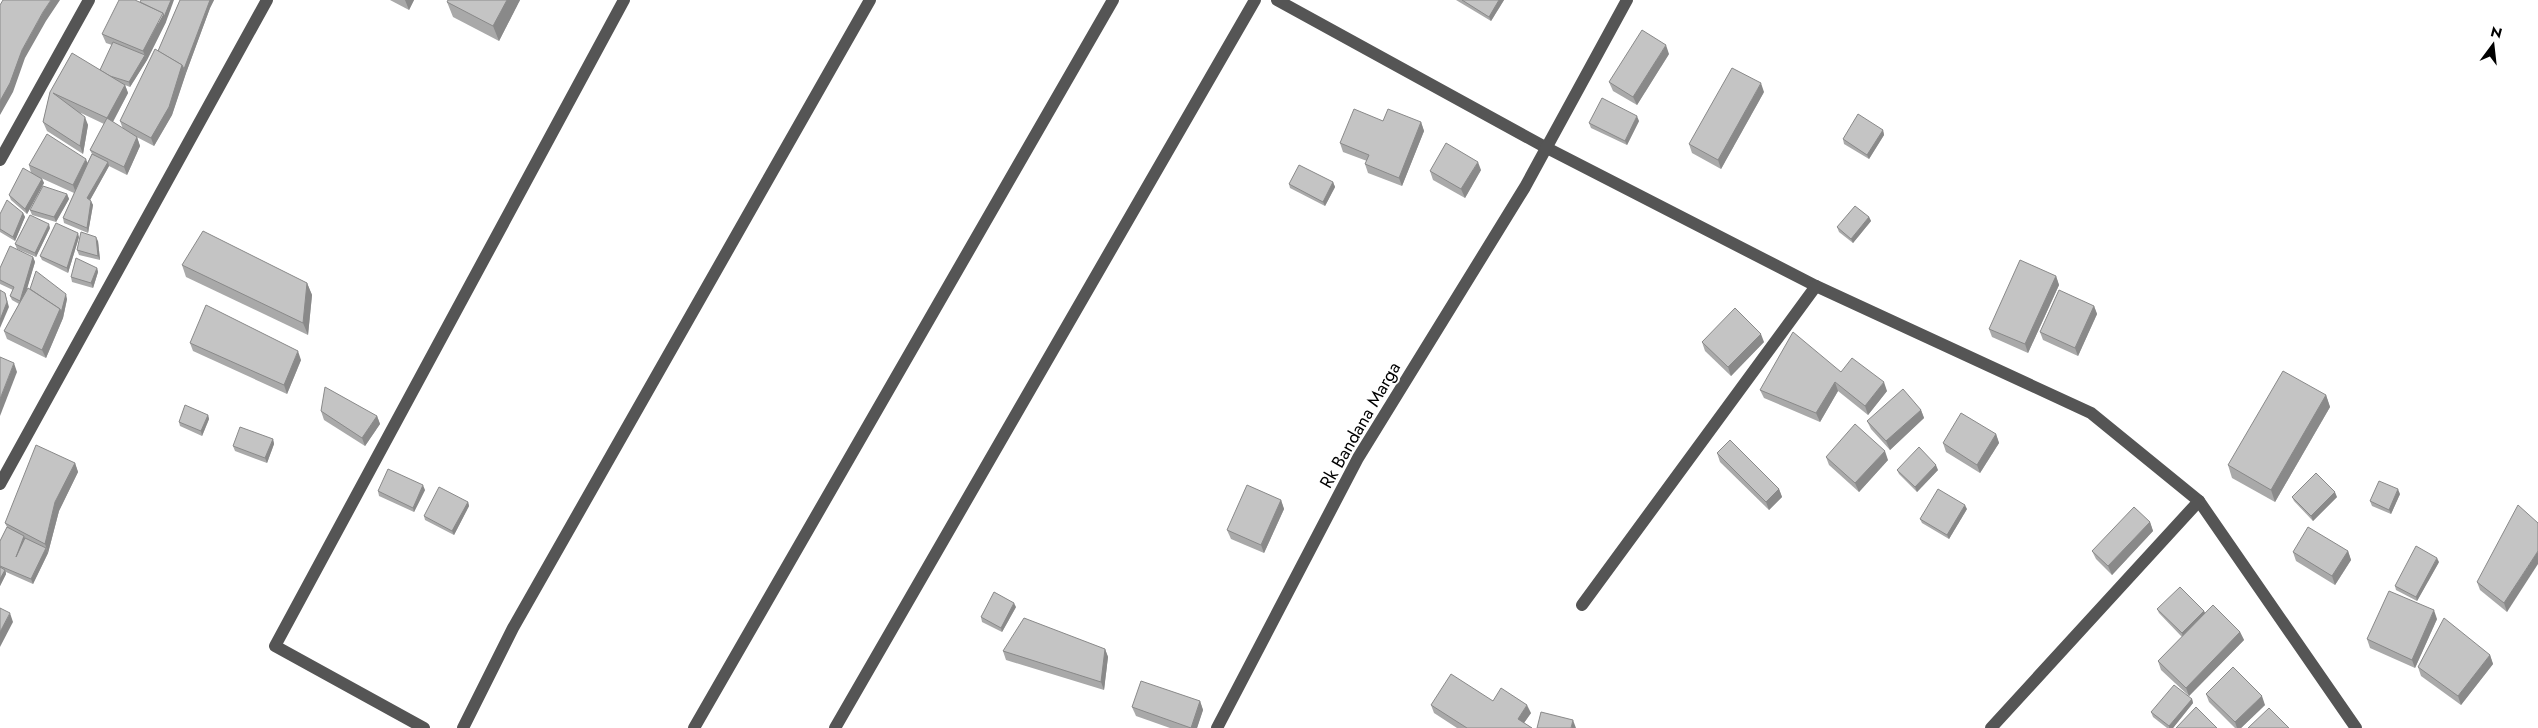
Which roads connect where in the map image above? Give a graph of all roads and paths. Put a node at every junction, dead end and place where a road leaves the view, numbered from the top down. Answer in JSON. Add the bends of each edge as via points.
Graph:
{"nodes":[{"id":1,"x":89,"y":0,"type":"edge"},
{"id":2,"x":267,"y":0,"type":"edge"},
{"id":3,"x":624,"y":0,"type":"edge"},
{"id":4,"x":870,"y":0,"type":"edge"},
{"id":5,"x":1113,"y":0,"type":"edge"},
{"id":6,"x":1255,"y":0,"type":"edge"},
{"id":7,"x":1277,"y":0,"type":"edge"},
{"id":8,"x":1627,"y":0,"type":"edge"},
{"id":9,"x":1545,"y":147,"type":"junction"},
{"id":10,"x":0,"y":160,"type":"edge"},
{"id":11,"x":1816,"y":286,"type":"junction"},
{"id":12,"x":0,"y":484,"type":"edge"},
{"id":13,"x":2199,"y":501,"type":"junction"},
{"id":14,"x":1582,"y":605,"type":"dead end"},
{"id":15,"x":424,"y":728,"type":"edge"},
{"id":16,"x":463,"y":728,"type":"edge"},
{"id":17,"x":694,"y":728,"type":"edge"},
{"id":18,"x":835,"y":728,"type":"edge"},
{"id":19,"x":1217,"y":728,"type":"edge"},
{"id":20,"x":1991,"y":728,"type":"edge"},
{"id":21,"x":2356,"y":728,"type":"edge"}],
"edges":[{"from":1,"to":10,"type":"street"},
{"from":2,"to":12,"type":"street"},
{"from":3,"to":15,"type":"street","via":[[275,646]]},
{"from":4,"to":16,"type":"street","via":[[513,628]]},
{"from":5,"to":17,"type":"street"},
{"from":6,"to":18,"type":"street"},
{"from":7,"to":9,"type":"street"},
{"from":8,"to":9,"type":"street","name":"Rk Bandana Marga"},
{"from":9,"to":11,"type":"street"},
{"from":9,"to":19,"type":"street","name":"Rk Bandana Marga","via":[[1525,187],[1358,458]]},
{"from":11,"to":13,"type":"street","via":[[2091,413]]},
{"from":11,"to":14,"type":"street"},
{"from":13,"to":20,"type":"street"},
{"from":13,"to":21,"type":"street"}]}
